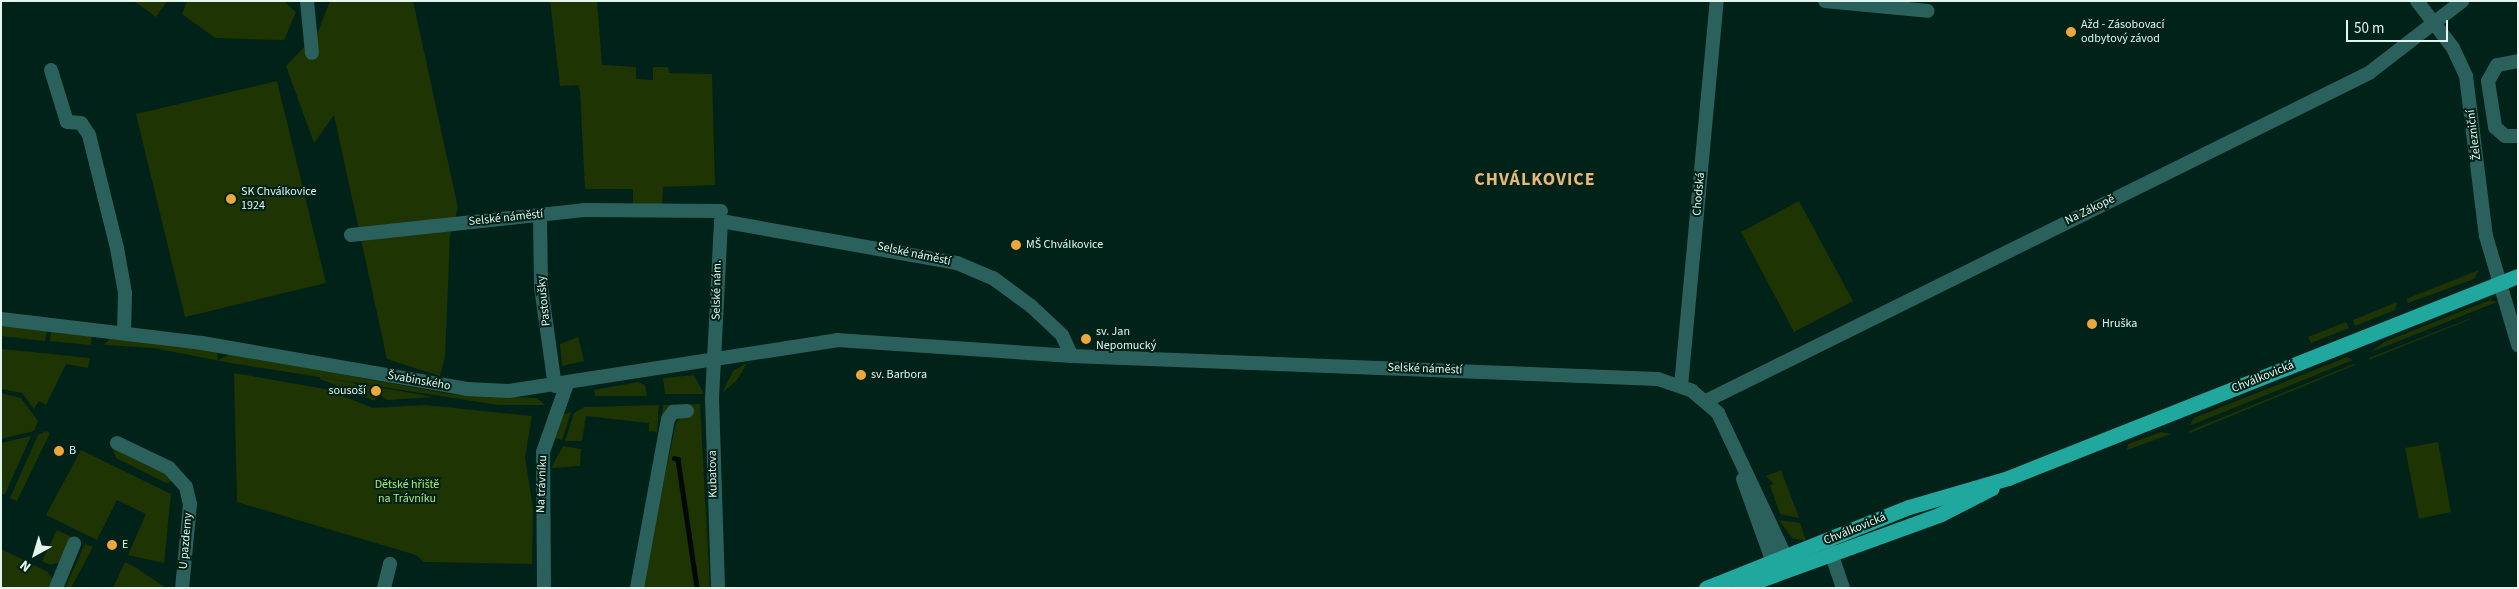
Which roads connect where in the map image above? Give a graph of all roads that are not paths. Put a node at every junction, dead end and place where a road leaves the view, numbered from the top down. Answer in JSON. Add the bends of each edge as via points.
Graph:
{"nodes":[{"id":1,"x":307,"y":1,"type":"edge"},
{"id":2,"x":1717,"y":1,"type":"edge"},
{"id":3,"x":1825,"y":1,"type":"edge"},
{"id":4,"x":2417,"y":1,"type":"edge"},
{"id":5,"x":2462,"y":1,"type":"edge"},
{"id":6,"x":1928,"y":12,"type":"dead end"},
{"id":7,"x":2435,"y":23,"type":"junction"},
{"id":8,"x":312,"y":52,"type":"dead end"},
{"id":9,"x":2518,"y":61,"type":"edge"},
{"id":10,"x":51,"y":70,"type":"dead end"},
{"id":11,"x":2518,"y":136,"type":"edge"},
{"id":12,"x":540,"y":215,"type":"junction"},
{"id":13,"x":721,"y":216,"type":"junction"},
{"id":14,"x":351,"y":235,"type":"dead end"},
{"id":15,"x":2518,"y":276,"type":"edge"},
{"id":16,"x":2502,"y":282,"type":"junction"},
{"id":17,"x":1,"y":319,"type":"edge"},
{"id":18,"x":124,"y":333,"type":"junction"},
{"id":19,"x":2518,"y":345,"type":"edge"},
{"id":20,"x":1072,"y":356,"type":"junction"},
{"id":21,"x":715,"y":360,"type":"junction"},
{"id":22,"x":561,"y":385,"type":"junction"},
{"id":23,"x":1681,"y":386,"type":"junction"},
{"id":24,"x":1706,"y":400,"type":"junction"},
{"id":25,"x":687,"y":411,"type":"dead end"},
{"id":26,"x":117,"y":443,"type":"dead end"},
{"id":27,"x":74,"y":544,"type":"dead end"},
{"id":28,"x":1829,"y":547,"type":"junction"},
{"id":29,"x":390,"y":564,"type":"dead end"},
{"id":30,"x":1781,"y":565,"type":"junction"},
{"id":31,"x":56,"y":588,"type":"edge"},
{"id":32,"x":182,"y":588,"type":"edge"},
{"id":33,"x":384,"y":588,"type":"edge"},
{"id":34,"x":544,"y":588,"type":"edge"},
{"id":35,"x":636,"y":588,"type":"edge"},
{"id":36,"x":718,"y":588,"type":"edge"},
{"id":37,"x":1706,"y":588,"type":"edge"},
{"id":38,"x":1738,"y":588,"type":"edge"},
{"id":39,"x":1843,"y":588,"type":"edge"}],
"edges":[{"from":1,"to":8,"type":"street"},
{"from":2,"to":23,"type":"street","name":"Chodská"},
{"from":3,"to":6,"type":"street"},
{"from":4,"to":7,"type":"street","name":"Železniční"},
{"from":5,"to":7,"type":"street","name":"Na Zákopě"},
{"from":7,"to":16,"type":"street","name":"Železniční","via":[[2466,76],[2486,236]]},
{"from":7,"to":24,"type":"street","name":"Na Zákopě","via":[[2369,73]]},
{"from":9,"to":11,"type":"street","via":[[2497,65],[2488,81],[2495,127],[2505,136]]},
{"from":10,"to":18,"type":"street","via":[[67,122],[80,123],[89,135],[117,248],[124,293]]},
{"from":12,"to":13,"type":"street","name":"Selské náměstí","via":[[584,210]]},
{"from":12,"to":14,"type":"street","name":"Selské náměstí"},
{"from":12,"to":22,"type":"street","name":"Pastoušky","via":[[541,287]]},
{"from":13,"to":20,"type":"street","name":"Selské náměstí","via":[[957,263],[993,278],[1031,306],[1062,335]]},
{"from":13,"to":21,"type":"street","name":"Selské nám."},
{"from":15,"to":16,"type":"main road","name":"Chválkovická"},
{"from":16,"to":19,"type":"street","name":"Železniční"},
{"from":16,"to":28,"type":"main road","name":"Chválkovická","via":[[2008,478],[1910,507]]},
{"from":17,"to":18,"type":"street","name":"Švabinského"},
{"from":18,"to":22,"type":"street","name":"Švabinského","via":[[467,388],[509,391]]},
{"from":20,"to":21,"type":"street","name":"Selské náměstí","via":[[837,340]]},
{"from":20,"to":23,"type":"street","name":"Selské náměstí","via":[[1642,378]]},
{"from":21,"to":22,"type":"street","name":"Švabinského"},
{"from":21,"to":36,"type":"street","name":"Kubatova","via":[[712,399]]},
{"from":22,"to":34,"type":"street","name":"Na trávníku","via":[[543,452]]},
{"from":23,"to":24,"type":"street","name":"Selské náměstí"},
{"from":24,"to":30,"type":"street","name":"Selské náměstí","via":[[1722,419],[1738,458],[1748,499]]},
{"from":25,"to":35,"type":"street","via":[[673,412],[668,419]]},
{"from":26,"to":32,"type":"street","name":"U pazderny","via":[[169,468],[186,487],[190,504]]},
{"from":27,"to":31,"type":"street"},
{"from":28,"to":30,"type":"main road","name":"Chválkovická"},
{"from":28,"to":39,"type":"street"},
{"from":29,"to":33,"type":"street"},
{"from":30,"to":37,"type":"main road","name":"Chválkovická"},
{"from":30,"to":38,"type":"main road","name":"Chválkovická"}]}
